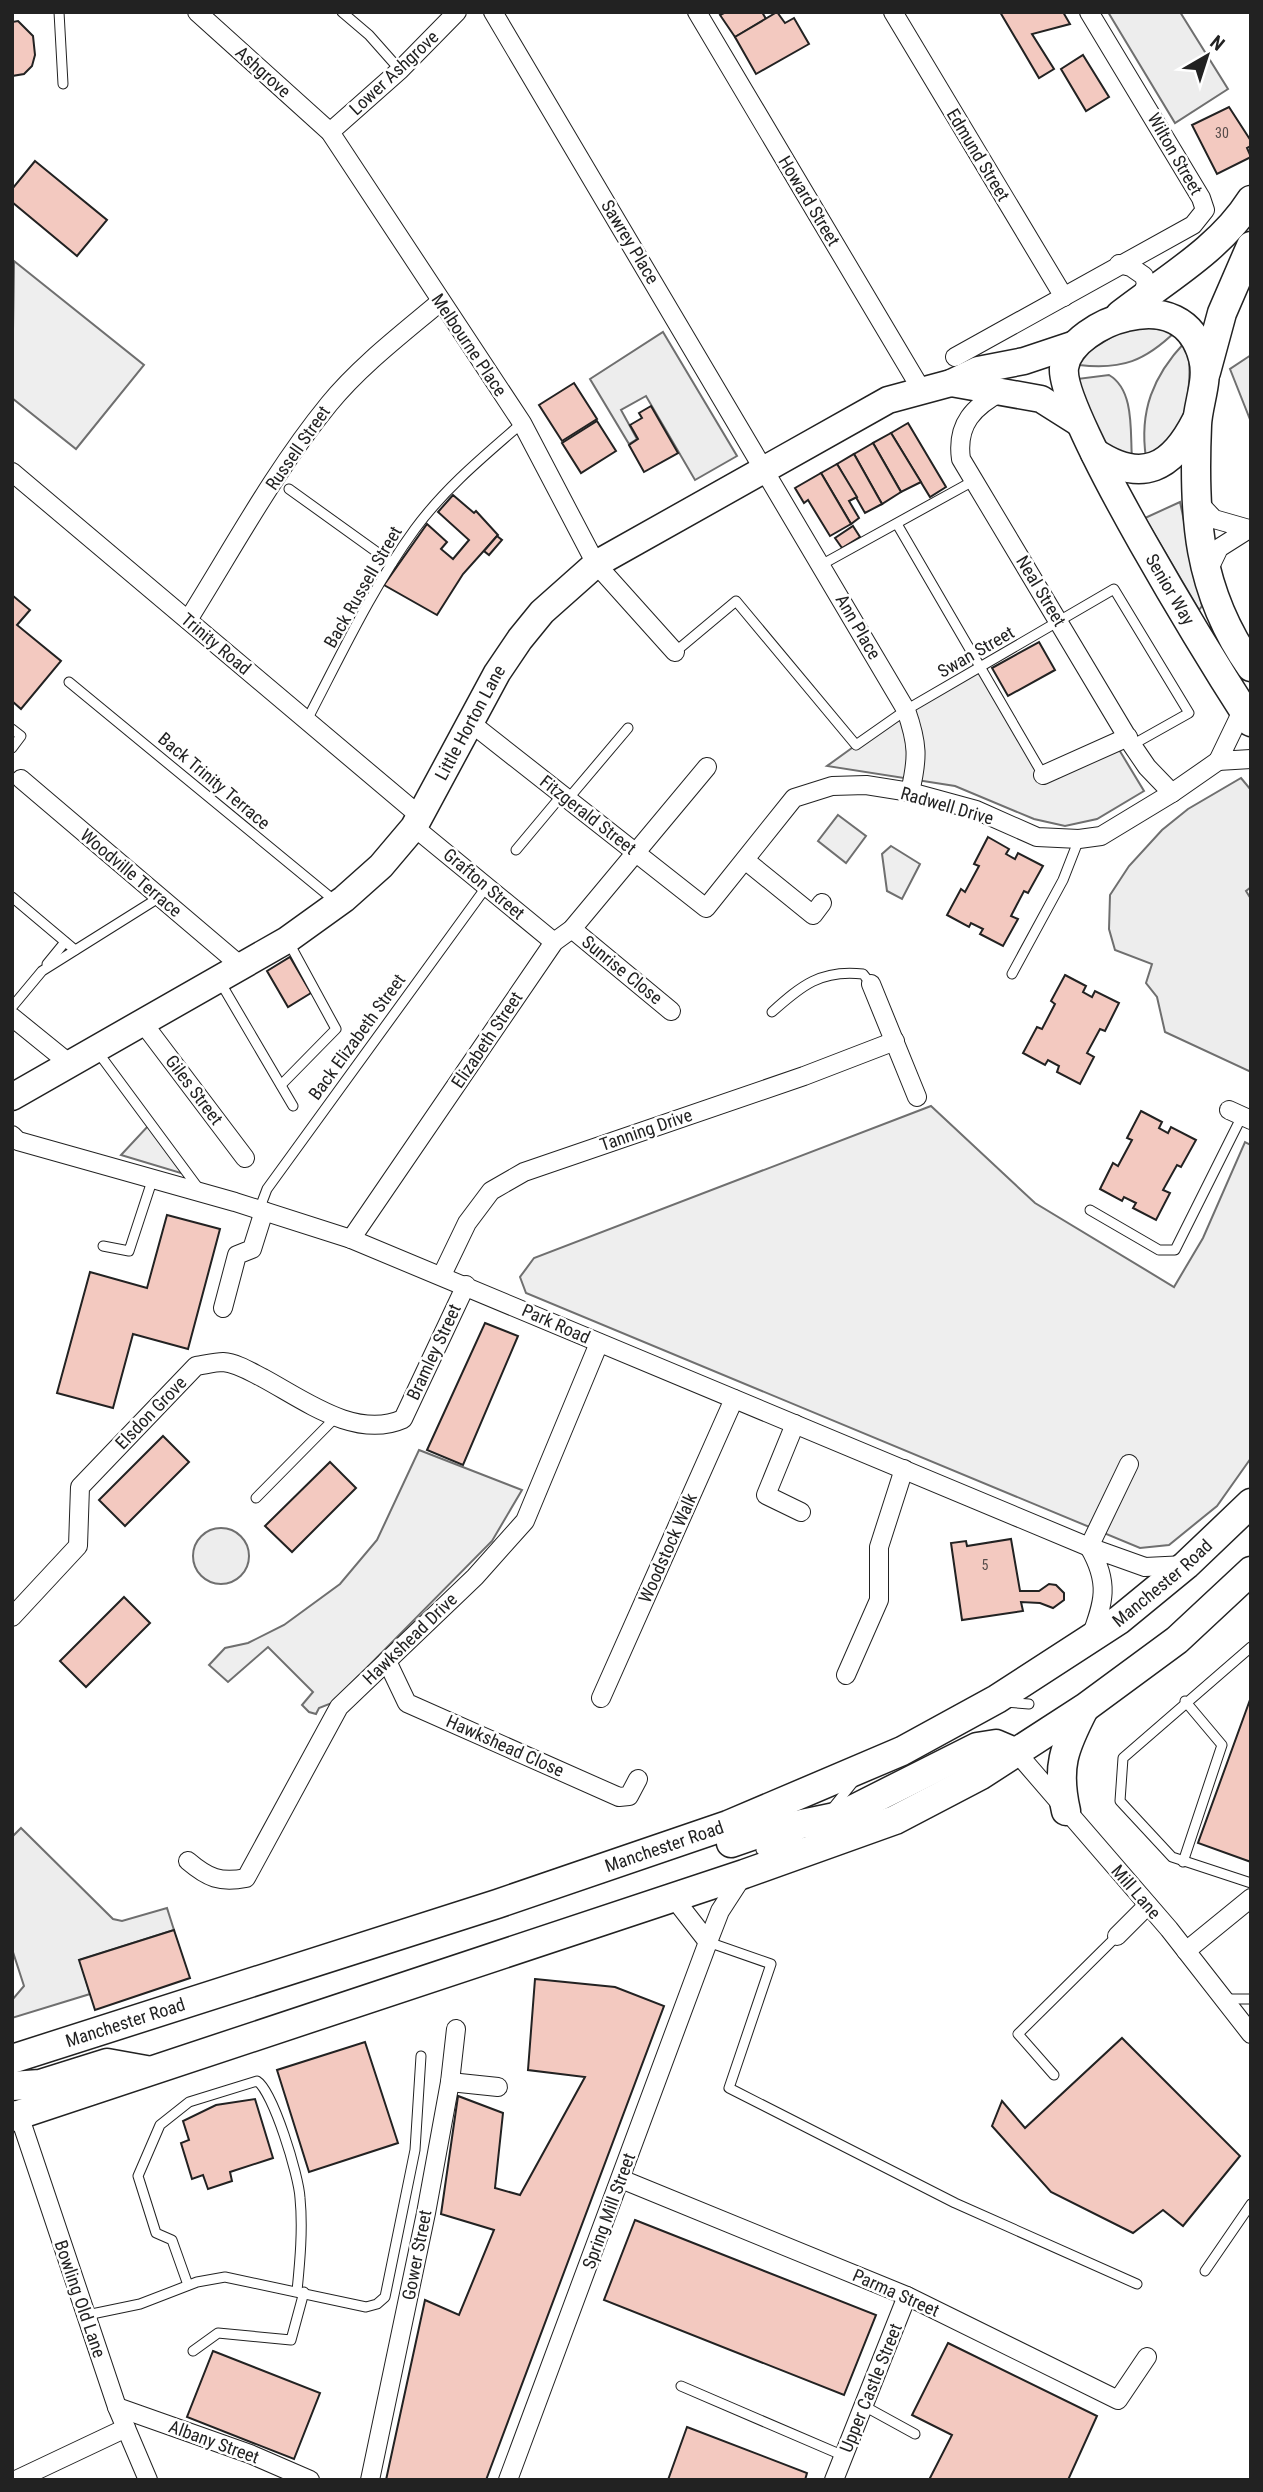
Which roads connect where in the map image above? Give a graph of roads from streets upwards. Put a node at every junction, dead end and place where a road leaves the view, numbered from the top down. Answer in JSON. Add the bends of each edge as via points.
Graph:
{"nodes":[{"id":1,"x":197,"y":12,"type":"edge"},
{"id":2,"x":457,"y":12,"type":"edge"},
{"id":3,"x":493,"y":12,"type":"edge"},
{"id":4,"x":697,"y":12,"type":"edge"},
{"id":5,"x":893,"y":12,"type":"edge"},
{"id":6,"x":1089,"y":12,"type":"edge"},
{"id":7,"x":330,"y":132,"type":"junction"},
{"id":8,"x":1251,"y":200,"type":"edge"},
{"id":9,"x":1251,"y":246,"type":"edge"},
{"id":10,"x":1119,"y":264,"type":"junction"},
{"id":11,"x":1064,"y":297,"type":"junction"},
{"id":12,"x":1141,"y":298,"type":"junction"},
{"id":13,"x":440,"y":303,"type":"junction"},
{"id":14,"x":1115,"y":320,"type":"junction"},
{"id":15,"x":1078,"y":343,"type":"junction"},
{"id":16,"x":955,"y":357,"type":"dead end"},
{"id":17,"x":1205,"y":374,"type":"junction"},
{"id":18,"x":951,"y":383,"type":"junction"},
{"id":19,"x":921,"y":389,"type":"junction"},
{"id":20,"x":1003,"y":391,"type":"junction"},
{"id":21,"x":1198,"y":418,"type":"junction"},
{"id":22,"x":1079,"y":423,"type":"junction"},
{"id":23,"x":1095,"y":453,"type":"junction"},
{"id":24,"x":766,"y":471,"type":"junction"},
{"id":25,"x":12,"y":472,"type":"edge"},
{"id":26,"x":1195,"y":499,"type":"junction"},
{"id":27,"x":1250,"y":529,"type":"edge"},
{"id":28,"x":596,"y":564,"type":"junction"},
{"id":29,"x":1206,"y":577,"type":"junction"},
{"id":30,"x":188,"y":620,"type":"junction"},
{"id":31,"x":675,"y":652,"type":"road end"},
{"id":32,"x":1251,"y":667,"type":"edge"},
{"id":33,"x":1247,"y":716,"type":"edge"},
{"id":34,"x":471,"y":723,"type":"junction"},
{"id":35,"x":1130,"y":741,"type":"junction"},
{"id":36,"x":1251,"y":758,"type":"edge"},
{"id":37,"x":1218,"y":761,"type":"junction"},
{"id":38,"x":707,"y":767,"type":"dead end"},
{"id":39,"x":1043,"y":775,"type":"road end"},
{"id":40,"x":21,"y":779,"type":"dead end"},
{"id":41,"x":910,"y":792,"type":"junction"},
{"id":42,"x":1172,"y":793,"type":"junction"},
{"id":43,"x":417,"y":821,"type":"junction"},
{"id":44,"x":636,"y":853,"type":"junction"},
{"id":45,"x":745,"y":860,"type":"junction"},
{"id":46,"x":822,"y":903,"type":"dead end"},
{"id":47,"x":706,"y":908,"type":"joint"},
{"id":48,"x":572,"y":929,"type":"junction"},
{"id":49,"x":554,"y":942,"type":"junction"},
{"id":50,"x":229,"y":973,"type":"junction"},
{"id":51,"x":870,"y":984,"type":"road end"},
{"id":52,"x":671,"y":1011,"type":"dead end"},
{"id":53,"x":12,"y":1017,"type":"edge"},
{"id":54,"x":143,"y":1023,"type":"junction"},
{"id":55,"x":895,"y":1041,"type":"junction"},
{"id":56,"x":70,"y":1064,"type":"junction"},
{"id":57,"x":12,"y":1097,"type":"edge"},
{"id":58,"x":917,"y":1097,"type":"dead end"},
{"id":59,"x":12,"y":1135,"type":"edge"},
{"id":60,"x":245,"y":1158,"type":"dead end"},
{"id":61,"x":261,"y":1210,"type":"junction"},
{"id":62,"x":351,"y":1239,"type":"junction"},
{"id":63,"x":442,"y":1275,"type":"junction"},
{"id":64,"x":466,"y":1285,"type":"junction"},
{"id":65,"x":223,"y":1308,"type":"dead end"},
{"id":66,"x":599,"y":1343,"type":"junction"},
{"id":67,"x":734,"y":1399,"type":"junction"},
{"id":68,"x":403,"y":1419,"type":"joint"},
{"id":69,"x":795,"y":1424,"type":"junction"},
{"id":70,"x":1129,"y":1464,"type":"dead end"},
{"id":71,"x":904,"y":1469,"type":"junction"},
{"id":72,"x":1251,"y":1503,"type":"edge"},
{"id":73,"x":800,"y":1512,"type":"dead end"},
{"id":74,"x":1089,"y":1547,"type":"junction"},
{"id":75,"x":1186,"y":1565,"type":"junction"},
{"id":76,"x":1251,"y":1571,"type":"edge"},
{"id":77,"x":12,"y":1617,"type":"edge"},
{"id":78,"x":1090,"y":1639,"type":"junction"},
{"id":79,"x":387,"y":1661,"type":"junction"},
{"id":80,"x":846,"y":1675,"type":"dead end"},
{"id":81,"x":601,"y":1698,"type":"dead end"},
{"id":82,"x":997,"y":1699,"type":"junction"},
{"id":83,"x":1086,"y":1707,"type":"junction"},
{"id":84,"x":1017,"y":1754,"type":"junction"},
{"id":85,"x":638,"y":1779,"type":"dead end"},
{"id":86,"x":1066,"y":1811,"type":"junction"},
{"id":87,"x":624,"y":1859,"type":"junction"},
{"id":88,"x":188,"y":1861,"type":"dead end"},
{"id":89,"x":744,"y":1874,"type":"junction"},
{"id":90,"x":673,"y":1897,"type":"junction"},
{"id":91,"x":1251,"y":1898,"type":"edge"},
{"id":92,"x":1148,"y":1905,"type":"junction"},
{"id":93,"x":1117,"y":1936,"type":"road end"},
{"id":94,"x":708,"y":1942,"type":"junction"},
{"id":95,"x":1186,"y":1951,"type":"junction"},
{"id":96,"x":456,"y":2029,"type":"dead end"},
{"id":97,"x":1251,"y":2034,"type":"edge"},
{"id":98,"x":18,"y":2062,"type":"edge"},
{"id":99,"x":148,"y":2070,"type":"junction"},
{"id":100,"x":450,"y":2082,"type":"junction"},
{"id":101,"x":12,"y":2086,"type":"edge"},
{"id":102,"x":498,"y":2087,"type":"dead end"},
{"id":103,"x":14,"y":2114,"type":"edge"},
{"id":104,"x":621,"y":2179,"type":"junction"},
{"id":105,"x":907,"y":2296,"type":"junction"},
{"id":106,"x":1147,"y":2357,"type":"dead end"},
{"id":107,"x":117,"y":2407,"type":"junction"},
{"id":108,"x":126,"y":2428,"type":"junction"},
{"id":109,"x":40,"y":2475,"type":"edge"},
{"id":110,"x":16,"y":2480,"type":"edge"},
{"id":111,"x":148,"y":2480,"type":"edge"},
{"id":112,"x":310,"y":2480,"type":"edge"},
{"id":113,"x":370,"y":2480,"type":"edge"},
{"id":114,"x":508,"y":2480,"type":"edge"},
{"id":115,"x":834,"y":2480,"type":"edge"}],
"edges":[{"from":1,"to":7,"type":"street","name":"Ashgrove"},
{"from":2,"to":7,"type":"street","name":"Lower Ashgrove"},
{"from":3,"to":24,"type":"street","name":"Sawrey Place"},
{"from":4,"to":19,"type":"street","name":"Howard Street"},
{"from":5,"to":11,"type":"street","name":"Edmund Street"},
{"from":6,"to":10,"type":"street","name":"Wilton Street","via":[[1205,210],[1193,225]]},
{"from":7,"to":13,"type":"street","name":"Melbourne Place"},
{"from":8,"to":12,"type":"main road","via":[[1222,236]]},
{"from":9,"to":17,"type":"main road","via":[[1222,313]]},
{"from":10,"to":11,"type":"street"},
{"from":10,"to":12,"type":"street","via":[[1144,276]]},
{"from":11,"to":16,"type":"street"},
{"from":12,"to":14,"type":"main road"},
{"from":13,"to":28,"type":"street","name":"Melbourne Place","via":[[522,423]]},
{"from":13,"to":30,"type":"street","name":"Russell Street","via":[[330,403],[269,489]]},
{"from":14,"to":15,"type":"main road","name":"Senior Way"},
{"from":14,"to":17,"type":"main road","name":"Senior Way","via":[[1149,312],[1181,321],[1200,348]]},
{"from":15,"to":18,"type":"street","name":"Little Horton Lane","via":[[978,370]]},
{"from":15,"to":22,"type":"main road","name":"Senior Way","via":[[1064,372]]},
{"from":17,"to":21,"type":"main road","name":"Senior Way"},
{"from":18,"to":19,"type":"street","name":"Little Horton Lane"},
{"from":18,"to":20,"type":"street","name":"Little Horton Lane"},
{"from":19,"to":24,"type":"street","name":"Little Horton Lane","via":[[888,400]]},
{"from":20,"to":22,"type":"street","name":"Little Horton Lane","via":[[1041,399]]},
{"from":20,"to":35,"type":"street","name":"Neal Street","via":[[966,419],[960,433],[961,459]]},
{"from":21,"to":23,"type":"main road","name":"Senior Way","via":[[1186,441],[1163,464],[1139,470],[1122,468]]},
{"from":21,"to":26,"type":"main road","name":"Senior Way"},
{"from":22,"to":23,"type":"main road","name":"Senior Way"},
{"from":23,"to":33,"type":"main road","name":"Senior Way"},
{"from":24,"to":28,"type":"street","name":"Little Horton Lane"},
{"from":24,"to":41,"type":"street","name":"Ann Place","via":[[906,710],[917,741]]},
{"from":25,"to":30,"type":"street","name":"Trinity Road"},
{"from":26,"to":27,"type":"street","via":[[1214,519]]},
{"from":26,"to":29,"type":"main road","name":"Senior Way"},
{"from":27,"to":29,"type":"street","via":[[1219,548]]},
{"from":28,"to":31,"type":"street","name":"Melbourne Place"},
{"from":28,"to":34,"type":"street","name":"Little Horton Lane","via":[[542,612],[520,639]]},
{"from":29,"to":32,"type":"main road","name":"Senior Way"},
{"from":30,"to":43,"type":"street","name":"Trinity Road"},
{"from":33,"to":37,"type":"street","name":"Radwell Drive"},
{"from":34,"to":43,"type":"street","name":"Little Horton Lane"},
{"from":34,"to":44,"type":"street","name":"Fitzgerald Street"},
{"from":35,"to":39,"type":"street"},
{"from":35,"to":42,"type":"street","name":"Neal Street"},
{"from":36,"to":37,"type":"street","name":"Radwell Drive"},
{"from":37,"to":42,"type":"street","name":"Radwell Drive"},
{"from":38,"to":44,"type":"street","name":"Elizabeth Street"},
{"from":40,"to":50,"type":"street","name":"Woodville Terrace","via":[[160,897]]},
{"from":41,"to":42,"type":"street","name":"Radwell Drive","via":[[976,810],[1037,837],[1079,839],[1101,836]]},
{"from":41,"to":45,"type":"street","name":"Radwell Drive","via":[[866,785],[832,786],[794,798]]},
{"from":43,"to":49,"type":"street","name":"Grafton Street"},
{"from":43,"to":50,"type":"street","name":"Little Horton Lane","via":[[381,866],[338,904]]},
{"from":44,"to":47,"type":"street","name":"Fitzgerald Street"},
{"from":44,"to":48,"type":"street","name":"Elizabeth Street"},
{"from":45,"to":46,"type":"street","via":[[813,915]]},
{"from":45,"to":47,"type":"street","name":"Radwell Drive"},
{"from":48,"to":49,"type":"street","name":"Elizabeth Street"},
{"from":48,"to":52,"type":"street","name":"Sunrise Close"},
{"from":49,"to":62,"type":"street","name":"Elizabeth Street"},
{"from":50,"to":54,"type":"street","name":"Little Horton Lane"},
{"from":51,"to":55,"type":"street"},
{"from":53,"to":56,"type":"street"},
{"from":54,"to":56,"type":"street","name":"Little Horton Lane"},
{"from":54,"to":60,"type":"street","name":"Giles Street"},
{"from":55,"to":58,"type":"street"},
{"from":55,"to":63,"type":"street","name":"Tanning Drive","via":[[524,1172],[491,1191],[467,1223]]},
{"from":56,"to":57,"type":"street","name":"Little Horton Lane"},
{"from":59,"to":61,"type":"street","name":"Park Road","via":[[18,1141]]},
{"from":61,"to":62,"type":"street","name":"Park Road"},
{"from":61,"to":65,"type":"street","via":[[252,1249],[237,1255]]},
{"from":62,"to":63,"type":"street","name":"Park Road"},
{"from":63,"to":64,"type":"street","name":"Park Road"},
{"from":64,"to":66,"type":"street","name":"Park Road"},
{"from":64,"to":68,"type":"street","name":"Bramley Street"},
{"from":66,"to":67,"type":"street","name":"Park Road"},
{"from":66,"to":79,"type":"street","name":"Hawkshead Drive","via":[[525,1521],[475,1577]]},
{"from":67,"to":69,"type":"street","name":"Park Road"},
{"from":67,"to":81,"type":"street","name":"Woodstock Walk"},
{"from":68,"to":77,"type":"street","name":"Elsdon Grove","via":[[375,1428],[336,1417],[243,1368],[223,1362],[196,1366],[80,1487],[78,1546]]},
{"from":69,"to":71,"type":"street","name":"Park Road"},
{"from":69,"to":73,"type":"street","via":[[766,1495]]},
{"from":70,"to":74,"type":"street"},
{"from":71,"to":74,"type":"street","name":"Park Road"},
{"from":71,"to":80,"type":"street","via":[[879,1547],[878,1600]]},
{"from":72,"to":75,"type":"main road","name":"Manchester Road"},
{"from":74,"to":75,"type":"street","name":"Park Road","via":[[1145,1567]]},
{"from":74,"to":78,"type":"street","via":[[1102,1574],[1104,1594]]},
{"from":75,"to":78,"type":"main road","name":"Manchester Road"},
{"from":76,"to":83,"type":"main road","via":[[1177,1640]]},
{"from":78,"to":82,"type":"main road","name":"Manchester Road"},
{"from":79,"to":85,"type":"street","name":"Hawkshead Close","via":[[407,1703],[619,1797],[629,1796]]},
{"from":79,"to":88,"type":"street","name":"Hawkshead Drive","via":[[339,1707],[253,1881],[209,1878]]},
{"from":82,"to":84,"type":"main road"},
{"from":82,"to":87,"type":"main road","name":"Manchester Road","via":[[902,1751],[761,1813]]},
{"from":83,"to":84,"type":"main road"},
{"from":83,"to":86,"type":"main road","via":[[1060,1764]]},
{"from":84,"to":86,"type":"street","name":"Mill Lane"},
{"from":84,"to":87,"type":"main road","via":[[996,1744],[977,1747],[859,1808],[820,1822],[763,1832],[671,1861]]},
{"from":84,"to":89,"type":"main road","via":[[895,1820]]},
{"from":86,"to":92,"type":"street","name":"Mill Lane"},
{"from":87,"to":98,"type":"main road","name":"Manchester Road"},
{"from":89,"to":90,"type":"main road"},
{"from":89,"to":94,"type":"street","name":"Spring Mill Street","via":[[720,1911]]},
{"from":90,"to":94,"type":"street"},
{"from":90,"to":99,"type":"main road"},
{"from":91,"to":95,"type":"street"},
{"from":92,"to":93,"type":"street"},
{"from":92,"to":95,"type":"street","name":"Mill Lane"},
{"from":94,"to":104,"type":"street","name":"Spring Mill Street"},
{"from":95,"to":97,"type":"street","name":"Mill Lane"},
{"from":96,"to":100,"type":"street","name":"Gower Street"},
{"from":99,"to":101,"type":"main road","via":[[107,2063],[40,2084]]},
{"from":99,"to":103,"type":"main road"},
{"from":100,"to":102,"type":"street"},
{"from":100,"to":113,"type":"street","name":"Gower Street"},
{"from":103,"to":107,"type":"street","name":"Bowling Old Lane"},
{"from":104,"to":105,"type":"street","name":"Parma Street"},
{"from":104,"to":114,"type":"street","name":"Spring Mill Street"},
{"from":105,"to":106,"type":"street","name":"Parma Street","via":[[1118,2400]]},
{"from":105,"to":115,"type":"street","name":"Upper Castle Street"},
{"from":107,"to":108,"type":"street","name":"Bowling Old Lane"},
{"from":107,"to":112,"type":"street","name":"Albany Street"},
{"from":108,"to":109,"type":"street"},
{"from":108,"to":111,"type":"street","name":"Bowling Old Lane"},
{"from":109,"to":110,"type":"street"}]}
